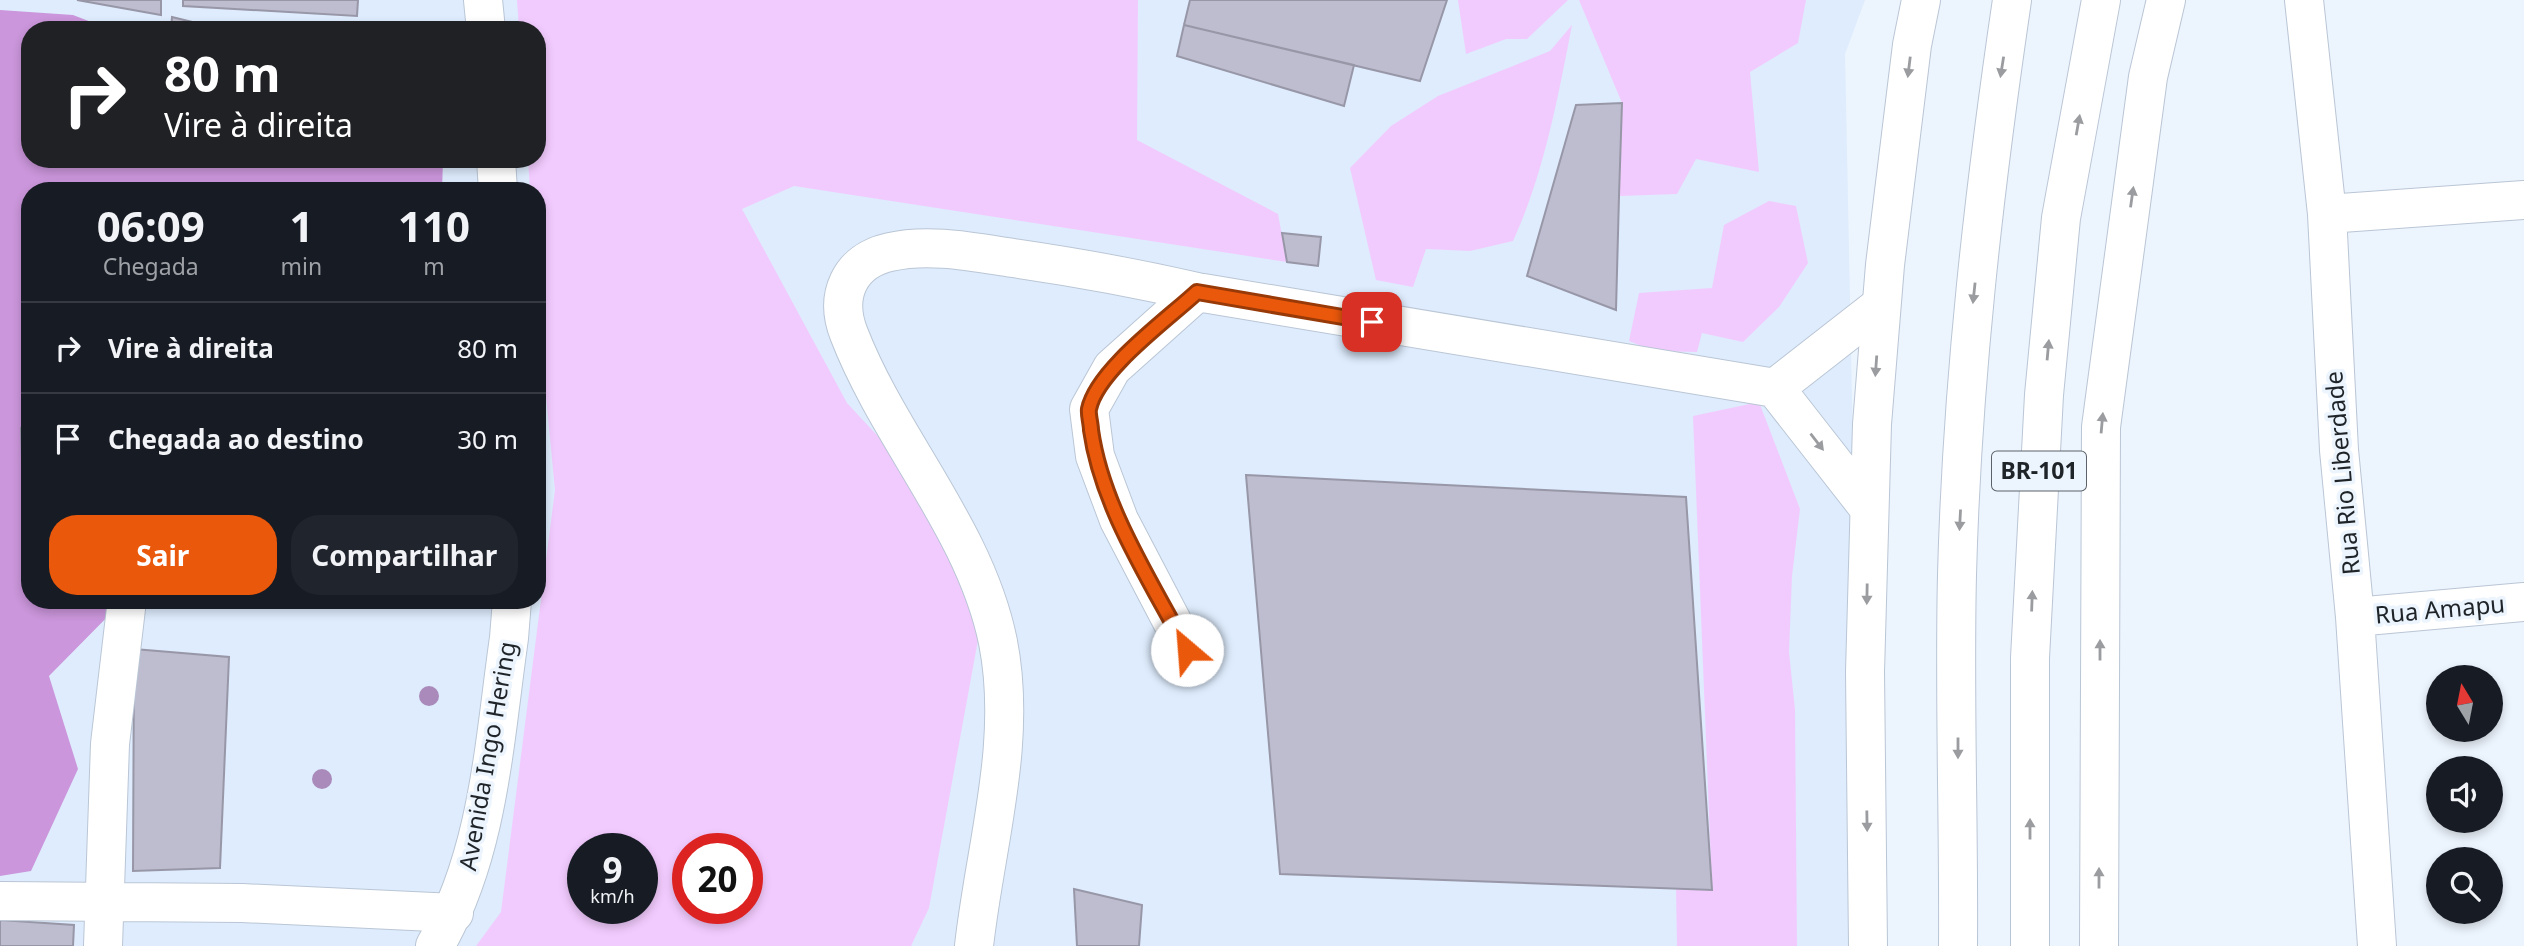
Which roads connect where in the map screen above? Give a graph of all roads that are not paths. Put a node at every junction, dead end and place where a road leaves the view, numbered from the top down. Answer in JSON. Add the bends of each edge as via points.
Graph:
{"nodes":[{"id":1,"x":484,"y":0,"type":"edge"},
{"id":2,"x":1921,"y":0,"type":"edge"},
{"id":3,"x":2012,"y":0,"type":"edge"},
{"id":4,"x":2101,"y":0,"type":"edge"},
{"id":5,"x":2166,"y":0,"type":"edge"},
{"id":6,"x":2304,"y":0,"type":"edge"},
{"id":7,"x":485,"y":21,"type":"edge"},
{"id":8,"x":2524,"y":200,"type":"edge"},
{"id":9,"x":2327,"y":214,"type":"junction"},
{"id":10,"x":1197,"y":292,"type":"junction"},
{"id":11,"x":1880,"y":306,"type":"junction"},
{"id":12,"x":1775,"y":388,"type":"junction"},
{"id":13,"x":1868,"y":507,"type":"junction"},
{"id":14,"x":2524,"y":602,"type":"edge"},
{"id":15,"x":126,"y":609,"type":"edge"},
{"id":16,"x":511,"y":609,"type":"edge"},
{"id":17,"x":2355,"y":617,"type":"junction"},
{"id":18,"x":1187,"y":650,"type":"dead end"},
{"id":19,"x":106,"y":900,"type":"junction"},
{"id":20,"x":0,"y":901,"type":"edge"},
{"id":21,"x":454,"y":913,"type":"junction"},
{"id":22,"x":103,"y":946,"type":"edge"},
{"id":23,"x":435,"y":946,"type":"edge"},
{"id":24,"x":974,"y":946,"type":"edge"},
{"id":25,"x":1868,"y":946,"type":"edge"},
{"id":26,"x":1958,"y":946,"type":"edge"},
{"id":27,"x":2030,"y":946,"type":"edge"},
{"id":28,"x":2099,"y":946,"type":"edge"},
{"id":29,"x":2377,"y":946,"type":"edge"}],
"edges":[{"from":1,"to":7,"type":"main road"},
{"from":2,"to":11,"type":"main road","one_way":true},
{"from":3,"to":26,"type":"main road","number":"BR-101","one_way":true,"via":[[1973,305],[1957,575]]},
{"from":27,"to":4,"type":"main road","number":"BR-101","one_way":true,"via":[[2030,658],[2044,395],[2061,218]]},
{"from":28,"to":5,"type":"main road","one_way":true,"via":[[2101,427],[2148,77]]},
{"from":6,"to":9,"type":"main road","name":"Rua Rio Liberdade"},
{"from":8,"to":9,"type":"main road"},
{"from":9,"to":17,"type":"main road","name":"Rua Rio Liberdade","via":[[2339,450]]},
{"from":10,"to":12,"type":"main road"},
{"from":10,"to":18,"type":"main road","via":[[1112,368],[1089,409],[1095,456],[1119,520]]},
{"from":10,"to":24,"type":"main road","via":[[1116,273],[949,249],[889,252],[863,264],[847,280],[841,300],[848,332],[954,528],[988,606],[998,642],[1005,718],[1001,771]]},
{"from":11,"to":12,"type":"main road"},
{"from":11,"to":13,"type":"main road","one_way":true},
{"from":12,"to":13,"type":"main road","one_way":true},
{"from":13,"to":25,"type":"main road","one_way":true},
{"from":14,"to":17,"type":"main road","name":"Rua Amapu"},
{"from":15,"to":19,"type":"main road","via":[[110,744]]},
{"from":16,"to":21,"type":"main road","name":"Avenida Ingo Hering","via":[[474,861]]},
{"from":17,"to":29,"type":"main road","name":"Rua Rio Liberdade"},
{"from":19,"to":20,"type":"main road"},
{"from":19,"to":21,"type":"main road"},
{"from":19,"to":22,"type":"main road"},
{"from":21,"to":23,"type":"main road","name":"Avenida Ingo Hering"}]}
